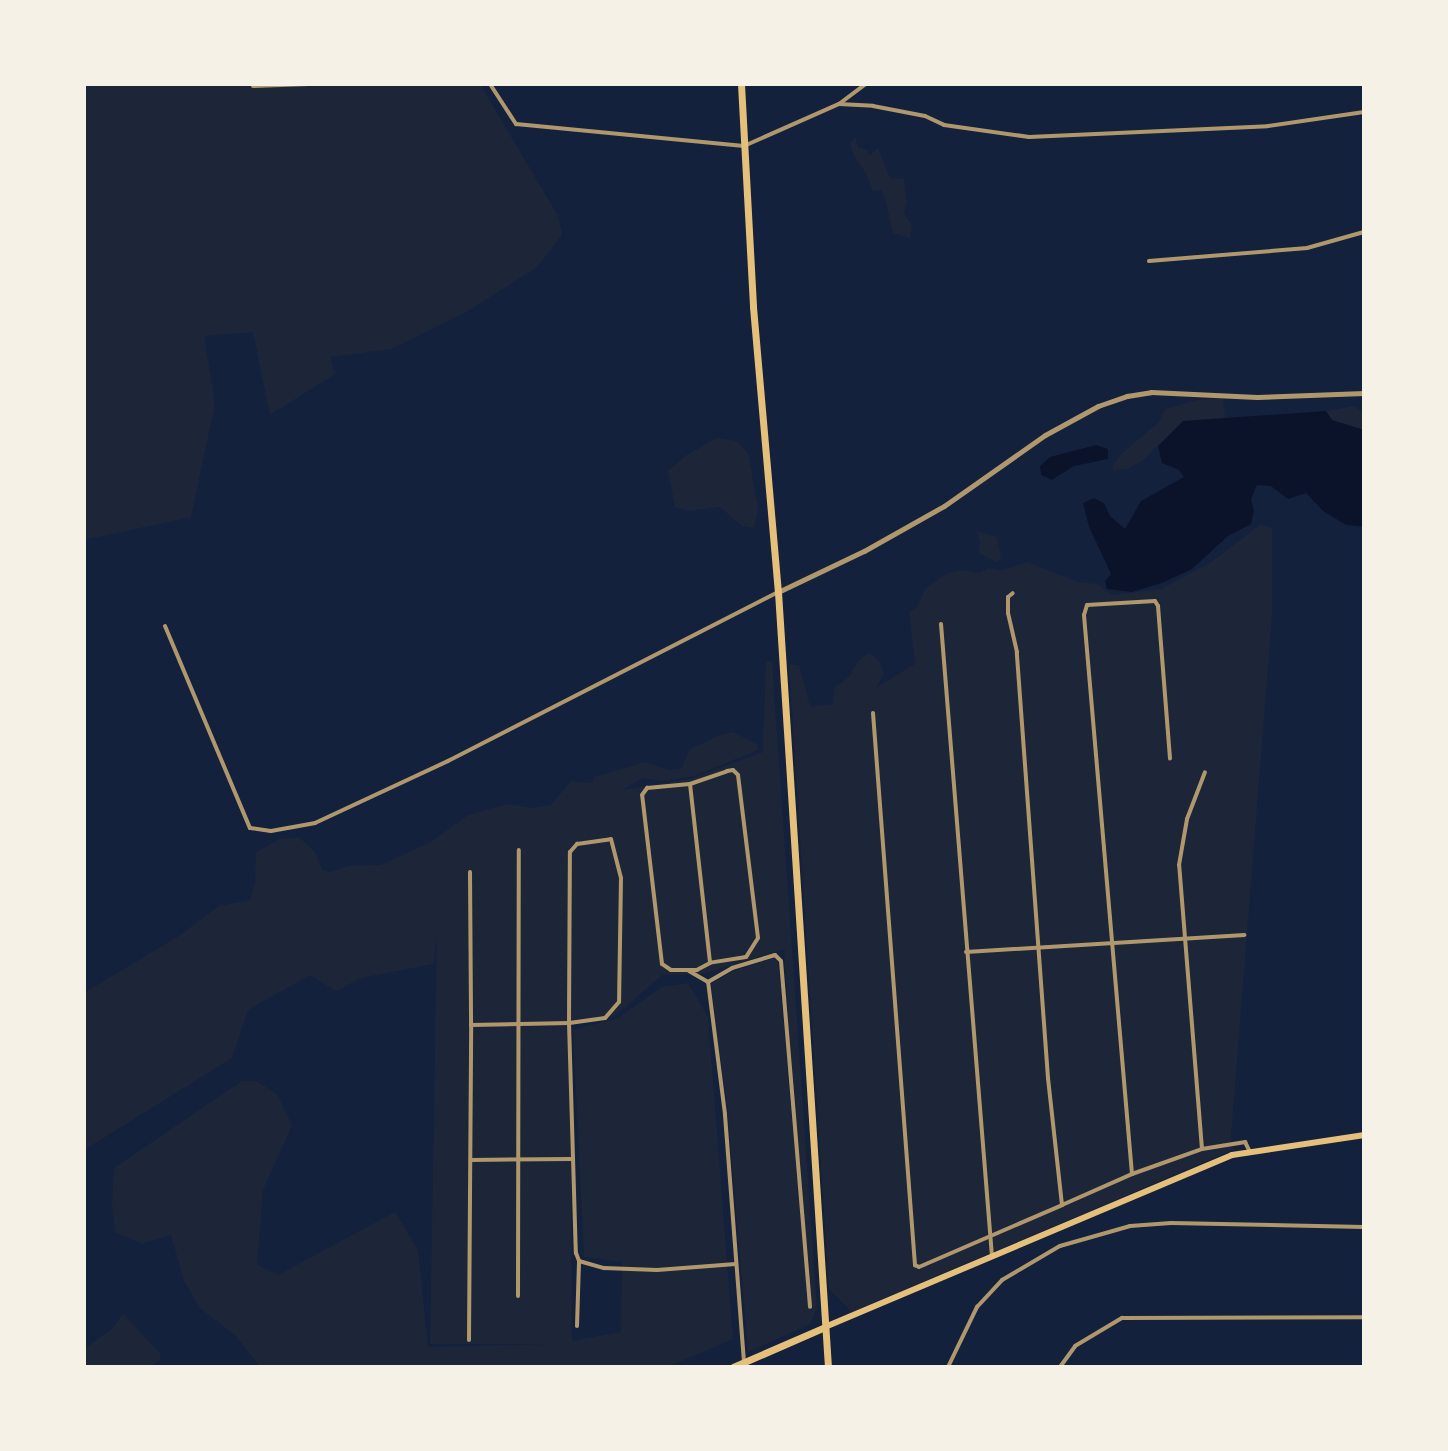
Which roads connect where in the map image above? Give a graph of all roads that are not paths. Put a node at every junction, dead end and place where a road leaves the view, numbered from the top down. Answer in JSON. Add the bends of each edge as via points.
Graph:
{"nodes":[{"id":1,"x":309,"y":84,"type":"edge"},
{"id":2,"x":490,"y":84,"type":"edge"},
{"id":3,"x":741,"y":84,"type":"edge"},
{"id":4,"x":866,"y":84,"type":"edge"},
{"id":5,"x":253,"y":86,"type":"dead end"},
{"id":6,"x":839,"y":104,"type":"junction"},
{"id":7,"x":1364,"y":112,"type":"edge"},
{"id":8,"x":744,"y":146,"type":"junction"},
{"id":9,"x":1364,"y":232,"type":"edge"},
{"id":10,"x":1149,"y":261,"type":"dead end"},
{"id":11,"x":1364,"y":393,"type":"edge"},
{"id":12,"x":778,"y":592,"type":"junction"},
{"id":13,"x":1013,"y":593,"type":"dead end"},
{"id":14,"x":941,"y":624,"type":"dead end"},
{"id":15,"x":165,"y":626,"type":"dead end"},
{"id":16,"x":873,"y":713,"type":"dead end"},
{"id":17,"x":1170,"y":759,"type":"dead end"},
{"id":18,"x":1205,"y":772,"type":"dead end"},
{"id":19,"x":690,"y":784,"type":"junction"},
{"id":20,"x":519,"y":850,"type":"dead end"},
{"id":21,"x":470,"y":872,"type":"dead end"},
{"id":22,"x":1244,"y":935,"type":"dead end"},
{"id":23,"x":1184,"y":939,"type":"junction"},
{"id":24,"x":1112,"y":943,"type":"junction"},
{"id":25,"x":1041,"y":947,"type":"junction"},
{"id":26,"x":966,"y":952,"type":"junction"},
{"id":27,"x":710,"y":963,"type":"junction"},
{"id":28,"x":689,"y":970,"type":"junction"},
{"id":29,"x":708,"y":982,"type":"junction"},
{"id":30,"x":569,"y":1023,"type":"junction"},
{"id":31,"x":521,"y":1024,"type":"junction"},
{"id":32,"x":471,"y":1025,"type":"junction"},
{"id":33,"x":1364,"y":1135,"type":"edge"},
{"id":34,"x":1202,"y":1149,"type":"junction"},
{"id":35,"x":1250,"y":1152,"type":"junction"},
{"id":36,"x":519,"y":1159,"type":"junction"},
{"id":37,"x":573,"y":1159,"type":"junction"},
{"id":38,"x":471,"y":1160,"type":"junction"},
{"id":39,"x":1132,"y":1174,"type":"junction"},
{"id":40,"x":1062,"y":1205,"type":"junction"},
{"id":41,"x":1364,"y":1227,"type":"edge"},
{"id":42,"x":989,"y":1237,"type":"junction"},
{"id":43,"x":992,"y":1256,"type":"junction"},
{"id":44,"x":579,"y":1261,"type":"junction"},
{"id":45,"x":736,"y":1264,"type":"junction"},
{"id":46,"x":518,"y":1296,"type":"dead end"},
{"id":47,"x":810,"y":1307,"type":"dead end"},
{"id":48,"x":1364,"y":1317,"type":"edge"},
{"id":49,"x":577,"y":1326,"type":"dead end"},
{"id":50,"x":825,"y":1327,"type":"junction"},
{"id":51,"x":469,"y":1340,"type":"dead end"},
{"id":52,"x":744,"y":1362,"type":"junction"},
{"id":53,"x":733,"y":1367,"type":"edge"},
{"id":54,"x":828,"y":1367,"type":"edge"},
{"id":55,"x":948,"y":1367,"type":"edge"},
{"id":56,"x":1060,"y":1367,"type":"edge"}],
"edges":[{"from":1,"to":5,"type":"street"},
{"from":2,"to":8,"type":"street","via":[[516,124]]},
{"from":3,"to":8,"type":"main road"},
{"from":4,"to":6,"type":"street"},
{"from":6,"to":7,"type":"street","via":[[1029,137],[1268,126]]},
{"from":6,"to":8,"type":"street"},
{"from":8,"to":12,"type":"main road"},
{"from":9,"to":10,"type":"street","via":[[1307,248]]},
{"from":11,"to":12,"type":"street","via":[[1127,396],[1045,435],[944,506],[864,551]]},
{"from":12,"to":15,"type":"street","via":[[448,761],[315,823],[271,831],[250,828]]},
{"from":12,"to":50,"type":"main road"},
{"from":13,"to":25,"type":"street","via":[[1008,613],[1017,652]]},
{"from":14,"to":26,"type":"street"},
{"from":16,"to":42,"type":"street","via":[[915,1265]]},
{"from":17,"to":24,"type":"street","via":[[1158,606],[1155,601],[1087,605]]},
{"from":18,"to":23,"type":"street","via":[[1187,819],[1179,865]]},
{"from":19,"to":27,"type":"street"},
{"from":19,"to":27,"type":"street","via":[[727,771],[738,775],[758,938],[746,957]]},
{"from":19,"to":28,"type":"street","via":[[647,788],[642,795],[662,964],[666,969]]},
{"from":20,"to":31,"type":"street"},
{"from":21,"to":32,"type":"street"},
{"from":22,"to":23,"type":"street"},
{"from":23,"to":24,"type":"street"},
{"from":23,"to":34,"type":"street"},
{"from":24,"to":25,"type":"street"},
{"from":24,"to":39,"type":"street"},
{"from":25,"to":26,"type":"street"},
{"from":25,"to":40,"type":"street"},
{"from":26,"to":42,"type":"street"},
{"from":27,"to":28,"type":"street"},
{"from":28,"to":29,"type":"street"},
{"from":29,"to":45,"type":"street"},
{"from":29,"to":47,"type":"street","via":[[732,968],[775,955],[781,961]]},
{"from":30,"to":30,"type":"street","via":[[605,1018],[619,1002],[621,878],[611,839],[577,844],[570,852]]},
{"from":30,"to":31,"type":"street"},
{"from":30,"to":37,"type":"street"},
{"from":31,"to":32,"type":"street"},
{"from":31,"to":36,"type":"street"},
{"from":32,"to":38,"type":"street"},
{"from":33,"to":35,"type":"main road"},
{"from":34,"to":35,"type":"street","via":[[1245,1142]]},
{"from":34,"to":39,"type":"street"},
{"from":35,"to":43,"type":"main road"},
{"from":36,"to":37,"type":"street"},
{"from":36,"to":38,"type":"street"},
{"from":36,"to":46,"type":"street"},
{"from":37,"to":44,"type":"street"},
{"from":38,"to":51,"type":"street"},
{"from":39,"to":40,"type":"street"},
{"from":40,"to":42,"type":"street"},
{"from":41,"to":55,"type":"street","via":[[1171,1223],[1130,1226],[1060,1246],[1002,1280],[977,1307]]},
{"from":42,"to":43,"type":"street"},
{"from":43,"to":50,"type":"main road"},
{"from":44,"to":45,"type":"street","via":[[604,1268],[657,1270]]},
{"from":44,"to":49,"type":"street"},
{"from":45,"to":52,"type":"street"},
{"from":48,"to":56,"type":"street","via":[[1122,1318],[1075,1346]]},
{"from":50,"to":52,"type":"main road"},
{"from":50,"to":54,"type":"main road"},
{"from":52,"to":53,"type":"main road"}]}
